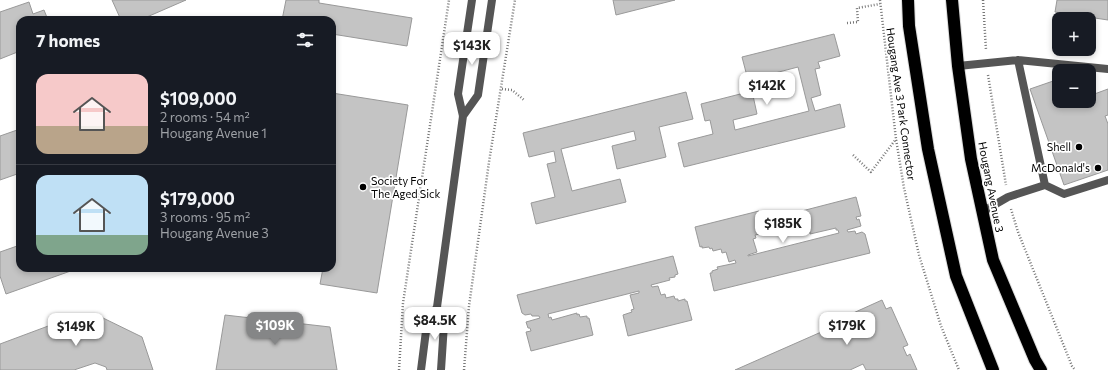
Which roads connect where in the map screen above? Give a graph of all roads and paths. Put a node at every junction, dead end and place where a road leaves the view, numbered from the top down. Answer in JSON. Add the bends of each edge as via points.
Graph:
{"nodes":[{"id":1,"x":449,"y":0,"type":"edge"},
{"id":2,"x":472,"y":0,"type":"edge"},
{"id":3,"x":492,"y":0,"type":"edge"},
{"id":4,"x":515,"y":0,"type":"edge"},
{"id":5,"x":908,"y":0,"type":"edge"},
{"id":6,"x":952,"y":0,"type":"edge"},
{"id":7,"x":880,"y":2,"type":"edge"},
{"id":8,"x":847,"y":23,"type":"dead end"},
{"id":9,"x":1018,"y":60,"type":"junction"},
{"id":10,"x":958,"y":66,"type":"junction"},
{"id":11,"x":1108,"y":69,"type":"edge"},
{"id":12,"x":502,"y":89,"type":"junction"},
{"id":13,"x":524,"y":100,"type":"dead end"},
{"id":14,"x":463,"y":116,"type":"junction"},
{"id":15,"x":896,"y":139,"type":"junction"},
{"id":16,"x":853,"y":155,"type":"dead end"},
{"id":17,"x":1108,"y":180,"type":"edge"},
{"id":18,"x":1044,"y":185,"type":"junction"},
{"id":19,"x":982,"y":212,"type":"junction"},
{"id":20,"x":437,"y":307,"type":"junction"},
{"id":21,"x":399,"y":370,"type":"edge"},
{"id":22,"x":421,"y":370,"type":"edge"},
{"id":23,"x":441,"y":370,"type":"edge"},
{"id":24,"x":464,"y":370,"type":"edge"},
{"id":25,"x":959,"y":370,"type":"edge"},
{"id":26,"x":993,"y":370,"type":"edge"},
{"id":27,"x":1041,"y":370,"type":"edge"}],
"edges":[{"from":1,"to":21,"type":"path","via":[[403,302]]},
{"from":2,"to":14,"type":"street","via":[[458,94]]},
{"from":3,"to":14,"type":"street","via":[[478,95]]},
{"from":4,"to":12,"type":"path"},
{"from":5,"to":26,"type":"highway","via":[[909,26],[928,149],[952,261]]},
{"from":6,"to":10,"type":"highway","name":"Hougang Avenue 3"},
{"from":7,"to":8,"type":"path","via":[[857,8],[858,22]]},
{"from":7,"to":15,"type":"path","name":"Hougang Ave 3 Park Connector"},
{"from":9,"to":10,"type":"street"},
{"from":9,"to":11,"type":"street"},
{"from":9,"to":18,"type":"street"},
{"from":10,"to":19,"type":"highway","name":"Hougang Avenue 3","via":[[971,159]]},
{"from":12,"to":13,"type":"path","via":[[512,90]]},
{"from":12,"to":24,"type":"path","via":[[489,162]]},
{"from":14,"to":20,"type":"street"},
{"from":15,"to":16,"type":"path","via":[[871,172]]},
{"from":15,"to":25,"type":"path","name":"Hougang Ave 3 Park Connector","via":[[919,255],[941,326]]},
{"from":17,"to":18,"type":"street","via":[[1064,194]]},
{"from":18,"to":19,"type":"street","via":[[1008,197]]},
{"from":19,"to":27,"type":"highway","name":"Hougang Avenue 3","via":[[993,260]]},
{"from":20,"to":22,"type":"street","via":[[427,323]]},
{"from":20,"to":23,"type":"street","via":[[444,324]]}]}
